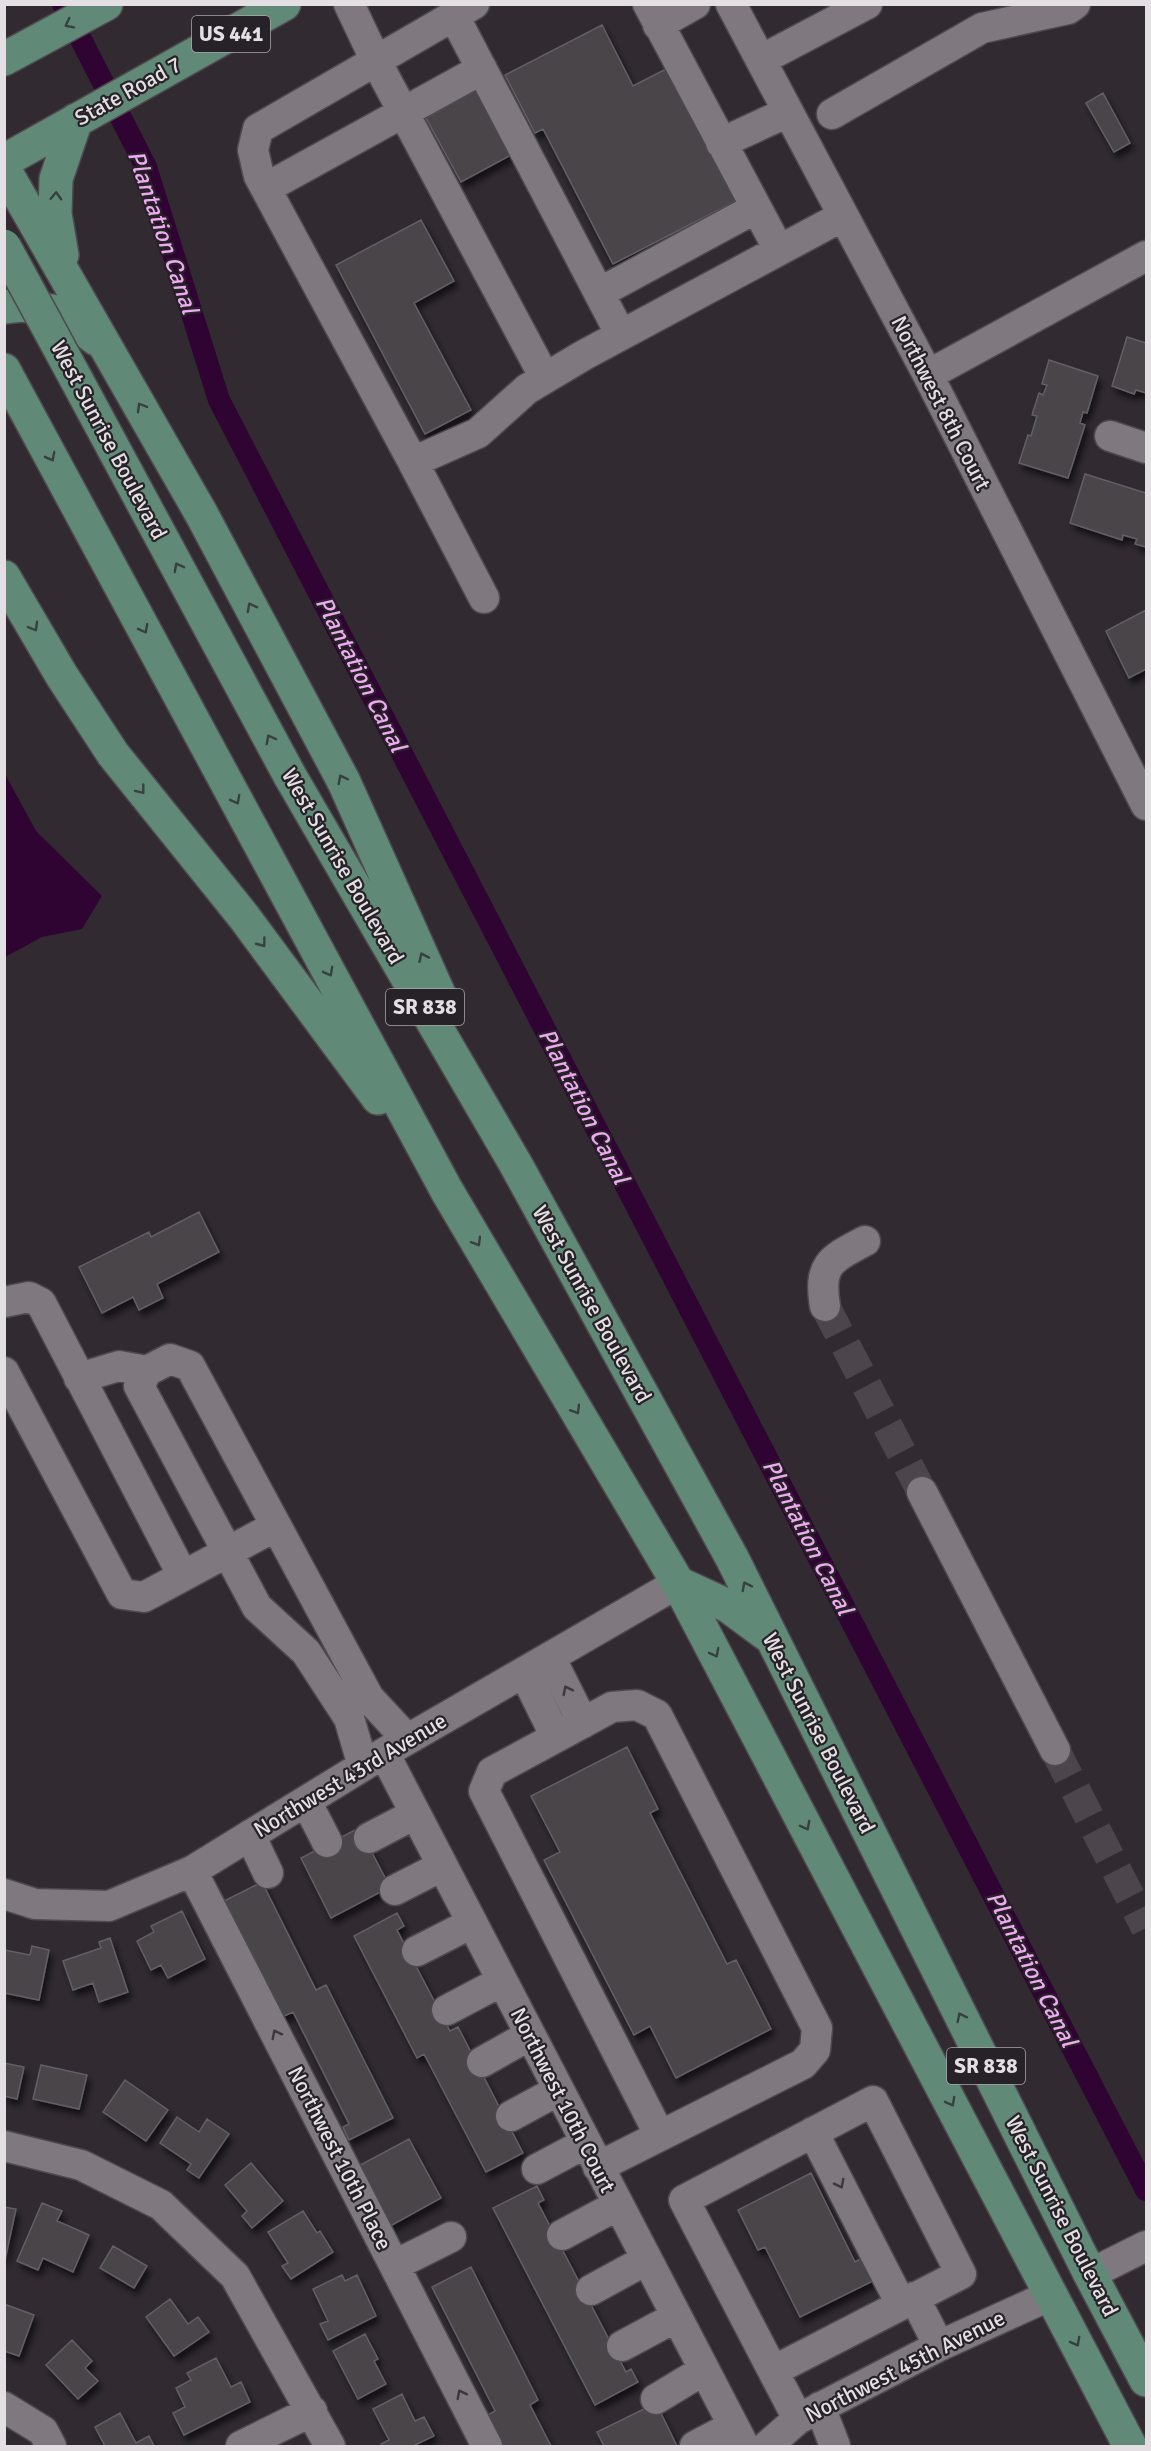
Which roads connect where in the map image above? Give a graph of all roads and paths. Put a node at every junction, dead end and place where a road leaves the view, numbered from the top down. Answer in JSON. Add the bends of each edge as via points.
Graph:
{"nodes":[{"id":1,"x":106,"y":4,"type":"edge"},
{"id":2,"x":284,"y":4,"type":"edge"},
{"id":3,"x":350,"y":4,"type":"edge"},
{"id":4,"x":695,"y":4,"type":"edge"},
{"id":5,"x":731,"y":4,"type":"edge"},
{"id":6,"x":867,"y":4,"type":"edge"},
{"id":7,"x":1075,"y":4,"type":"edge"},
{"id":8,"x":464,"y":10,"type":"edge"},
{"id":9,"x":654,"y":11,"type":"edge"},
{"id":10,"x":975,"y":16,"type":"edge"},
{"id":11,"x":19,"y":42,"type":"edge"},
{"id":12,"x":4,"y":59,"type":"edge"},
{"id":13,"x":761,"y":60,"type":"junction"},
{"id":14,"x":376,"y":61,"type":"junction"},
{"id":15,"x":482,"y":69,"type":"junction"},
{"id":16,"x":788,"y":112,"type":"junction"},
{"id":17,"x":404,"y":113,"type":"junction"},
{"id":18,"x":832,"y":114,"type":"dead end"},
{"id":19,"x":76,"y":120,"type":"junction"},
{"id":20,"x":721,"y":143,"type":"junction"},
{"id":21,"x":4,"y":161,"type":"edge"},
{"id":22,"x":4,"y":169,"type":"edge"},
{"id":23,"x":266,"y":188,"type":"junction"},
{"id":24,"x":756,"y":208,"type":"junction"},
{"id":25,"x":843,"y":216,"type":"junction"},
{"id":26,"x":4,"y":246,"type":"edge"},
{"id":27,"x":779,"y":250,"type":"junction"},
{"id":28,"x":1146,"y":256,"type":"edge"},
{"id":29,"x":66,"y":274,"type":"junction"},
{"id":30,"x":599,"y":293,"type":"junction"},
{"id":31,"x":4,"y":307,"type":"edge"},
{"id":32,"x":621,"y":335,"type":"junction"},
{"id":33,"x":107,"y":348,"type":"junction"},
{"id":34,"x":4,"y":370,"type":"edge"},
{"id":35,"x":928,"y":375,"type":"junction"},
{"id":36,"x":545,"y":378,"type":"junction"},
{"id":37,"x":1110,"y":436,"type":"dead end"},
{"id":38,"x":1146,"y":448,"type":"edge"},
{"id":39,"x":413,"y":462,"type":"junction"},
{"id":40,"x":4,"y":577,"type":"edge"},
{"id":41,"x":484,"y":598,"type":"dead end"},
{"id":42,"x":1146,"y":805,"type":"edge"},
{"id":43,"x":515,"y":1163,"type":"junction"},
{"id":44,"x":447,"y":1191,"type":"junction"},
{"id":45,"x":865,"y":1241,"type":"dead end"},
{"id":46,"x":4,"y":1302,"type":"edge"},
{"id":47,"x":825,"y":1306,"type":"tunnel mouth"},
{"id":48,"x":147,"y":1371,"type":"junction"},
{"id":49,"x":4,"y":1372,"type":"edge"},
{"id":50,"x":79,"y":1378,"type":"junction"},
{"id":51,"x":922,"y":1492,"type":"tunnel mouth"},
{"id":52,"x":276,"y":1526,"type":"junction"},
{"id":53,"x":228,"y":1552,"type":"junction"},
{"id":54,"x":183,"y":1576,"type":"junction"},
{"id":55,"x":678,"y":1583,"type":"junction"},
{"id":56,"x":335,"y":1635,"type":"junction"},
{"id":57,"x":772,"y":1639,"type":"junction"},
{"id":58,"x":306,"y":1652,"type":"junction"},
{"id":59,"x":550,"y":1657,"type":"junction"},
{"id":60,"x":524,"y":1672,"type":"junction"},
{"id":61,"x":583,"y":1722,"type":"junction"},
{"id":62,"x":556,"y":1737,"type":"junction"},
{"id":63,"x":1055,"y":1750,"type":"tunnel mouth"},
{"id":64,"x":385,"y":1753,"type":"junction"},
{"id":65,"x":306,"y":1801,"type":"junction"},
{"id":66,"x":415,"y":1814,"type":"junction"},
{"id":67,"x":250,"y":1835,"type":"junction"},
{"id":68,"x":369,"y":1838,"type":"dead end"},
{"id":69,"x":327,"y":1842,"type":"dead end"},
{"id":70,"x":442,"y":1866,"type":"junction"},
{"id":71,"x":192,"y":1871,"type":"junction"},
{"id":72,"x":268,"y":1872,"type":"dead end"},
{"id":73,"x":395,"y":1890,"type":"dead end"},
{"id":74,"x":4,"y":1894,"type":"edge"},
{"id":75,"x":472,"y":1923,"type":"junction"},
{"id":76,"x":417,"y":1952,"type":"dead end"},
{"id":77,"x":501,"y":1981,"type":"junction"},
{"id":78,"x":447,"y":2010,"type":"dead end"},
{"id":79,"x":530,"y":2035,"type":"junction"},
{"id":80,"x":482,"y":2062,"type":"dead end"},
{"id":81,"x":559,"y":2090,"type":"junction"},
{"id":82,"x":511,"y":2116,"type":"dead end"},
{"id":83,"x":813,"y":2132,"type":"junction"},
{"id":84,"x":660,"y":2136,"type":"junction"},
{"id":85,"x":4,"y":2146,"type":"edge"},
{"id":86,"x":592,"y":2155,"type":"junction"},
{"id":87,"x":537,"y":2169,"type":"dead end"},
{"id":88,"x":618,"y":2205,"type":"junction"},
{"id":89,"x":562,"y":2235,"type":"dead end"},
{"id":90,"x":451,"y":2237,"type":"dead end"},
{"id":91,"x":1030,"y":2252,"type":"junction"},
{"id":92,"x":1136,"y":2252,"type":"edge"},
{"id":93,"x":646,"y":2260,"type":"junction"},
{"id":94,"x":395,"y":2265,"type":"junction"},
{"id":95,"x":1090,"y":2274,"type":"junction"},
{"id":96,"x":591,"y":2290,"type":"dead end"},
{"id":97,"x":1051,"y":2295,"type":"junction"},
{"id":98,"x":907,"y":2301,"type":"junction"},
{"id":99,"x":676,"y":2317,"type":"junction"},
{"id":100,"x":1120,"y":2331,"type":"junction"},
{"id":101,"x":622,"y":2346,"type":"dead end"},
{"id":102,"x":939,"y":2346,"type":"junction"},
{"id":103,"x":704,"y":2370,"type":"junction"},
{"id":104,"x":773,"y":2372,"type":"junction"},
{"id":105,"x":1146,"y":2380,"type":"edge"},
{"id":106,"x":656,"y":2399,"type":"dead end"},
{"id":107,"x":4,"y":2407,"type":"edge"},
{"id":108,"x":312,"y":2411,"type":"junction"},
{"id":109,"x":809,"y":2413,"type":"junction"},
{"id":110,"x":738,"y":2436,"type":"edge"},
{"id":111,"x":51,"y":2446,"type":"edge"},
{"id":112,"x":241,"y":2446,"type":"edge"},
{"id":113,"x":330,"y":2446,"type":"edge"},
{"id":114,"x":487,"y":2446,"type":"edge"},
{"id":115,"x":695,"y":2446,"type":"edge"},
{"id":116,"x":767,"y":2446,"type":"edge"},
{"id":117,"x":836,"y":2446,"type":"edge"},
{"id":118,"x":1130,"y":2446,"type":"edge"}],
"edges":[{"from":1,"to":11,"type":"main road","one_way":true},
{"from":2,"to":19,"type":"main road","name":"State Road 7","number":"US 441"},
{"from":3,"to":14,"type":"street"},
{"from":4,"to":9,"type":"street"},
{"from":5,"to":13,"type":"street","name":"Northwest 8th Court"},
{"from":6,"to":13,"type":"street"},
{"from":7,"to":10,"type":"street","via":[[1068,9]]},
{"from":8,"to":14,"type":"street"},
{"from":8,"to":15,"type":"street"},
{"from":9,"to":20,"type":"street"},
{"from":10,"to":18,"type":"street"},
{"from":11,"to":12,"type":"main road"},
{"from":13,"to":16,"type":"street","name":"Northwest 8th Court"},
{"from":14,"to":17,"type":"street"},
{"from":14,"to":23,"type":"street","via":[[258,129],[253,150]]},
{"from":15,"to":17,"type":"street"},
{"from":15,"to":30,"type":"street"},
{"from":16,"to":20,"type":"street"},
{"from":16,"to":25,"type":"street","name":"Northwest 8th Court"},
{"from":17,"to":23,"type":"street"},
{"from":17,"to":36,"type":"street"},
{"from":19,"to":21,"type":"main road","name":"State Road 7","number":"US 441"},
{"from":29,"to":19,"type":"main road","one_way":true,"via":[[55,214],[56,179]]},
{"from":20,"to":24,"type":"street"},
{"from":22,"to":29,"type":"main road"},
{"from":23,"to":39,"type":"street"},
{"from":24,"to":27,"type":"street"},
{"from":24,"to":30,"type":"street"},
{"from":25,"to":27,"type":"street"},
{"from":25,"to":35,"type":"street","name":"Northwest 8th Court"},
{"from":43,"to":26,"type":"main road","name":"West Sunrise Boulevard","number":"SR 838","one_way":true,"bridge":true,"via":[[290,776]]},
{"from":27,"to":32,"type":"street"},
{"from":28,"to":35,"type":"street"},
{"from":29,"to":33,"type":"main road"},
{"from":30,"to":32,"type":"street"},
{"from":31,"to":33,"type":"main road","via":[[23,305],[65,314]]},
{"from":32,"to":36,"type":"street"},
{"from":43,"to":33,"type":"main road","one_way":true,"via":[[344,782],[202,515]]},
{"from":34,"to":44,"type":"main road","name":"West Sunrise Boulevard","number":"SR 838","one_way":true},
{"from":35,"to":42,"type":"street","name":"Northwest 8th Court"},
{"from":36,"to":39,"type":"street","via":[[478,433]]},
{"from":37,"to":38,"type":"street"},
{"from":39,"to":41,"type":"street"},
{"from":40,"to":44,"type":"main road","one_way":true,"via":[[114,754],[244,917]]},
{"from":57,"to":43,"type":"main road","name":"West Sunrise Boulevard","number":"SR 838","one_way":true,"via":[[732,1558]]},
{"from":44,"to":55,"type":"main road","name":"West Sunrise Boulevard","number":"SR 838","one_way":true},
{"from":45,"to":47,"type":"street","via":[[835,1256],[824,1270]]},
{"from":46,"to":50,"type":"street","via":[[29,1298],[41,1303]]},
{"from":48,"to":50,"type":"street","via":[[119,1366]]},
{"from":48,"to":52,"type":"street","via":[[170,1359],[190,1366]]},
{"from":48,"to":53,"type":"street","via":[[139,1386]]},
{"from":49,"to":54,"type":"street","via":[[122,1594],[144,1597]]},
{"from":50,"to":54,"type":"street"},
{"from":51,"to":63,"type":"street"},
{"from":52,"to":53,"type":"street"},
{"from":52,"to":56,"type":"street"},
{"from":53,"to":54,"type":"street"},
{"from":53,"to":58,"type":"street","via":[[257,1607]]},
{"from":55,"to":57,"type":"main road","via":[[728,1606]]},
{"from":55,"to":59,"type":"street","name":"Northwest 43rd Avenue"},
{"from":55,"to":91,"type":"main road","name":"West Sunrise Boulevard","number":"SR 838","one_way":true},
{"from":56,"to":58,"type":"street"},
{"from":56,"to":64,"type":"street","via":[[369,1698]]},
{"from":95,"to":57,"type":"main road","name":"West Sunrise Boulevard","number":"SR 838","one_way":true},
{"from":58,"to":64,"type":"street","via":[[349,1718]]},
{"from":59,"to":60,"type":"street","name":"Northwest 43rd Avenue"},
{"from":61,"to":59,"type":"street","one_way":true},
{"from":60,"to":62,"type":"street"},
{"from":60,"to":64,"type":"street","name":"Northwest 43rd Avenue"},
{"from":61,"to":62,"type":"street"},
{"from":61,"to":84,"type":"street","via":[[612,1707],[637,1705],[657,1715],[817,2028],[814,2050],[803,2064]]},
{"from":62,"to":84,"type":"street","via":[[492,1772],[484,1791]]},
{"from":64,"to":65,"type":"street","name":"Northwest 43rd Avenue"},
{"from":64,"to":66,"type":"street","name":"Northwest 10th Court"},
{"from":65,"to":67,"type":"street","name":"Northwest 43rd Avenue"},
{"from":65,"to":69,"type":"street"},
{"from":66,"to":68,"type":"street"},
{"from":66,"to":70,"type":"street","name":"Northwest 10th Court"},
{"from":67,"to":71,"type":"street","name":"Northwest 43rd Avenue"},
{"from":67,"to":72,"type":"street"},
{"from":70,"to":73,"type":"street"},
{"from":70,"to":75,"type":"street","name":"Northwest 10th Court"},
{"from":71,"to":74,"type":"street","name":"Northwest 43rd Avenue","via":[[108,1906],[35,1904]]},
{"from":94,"to":71,"type":"street","name":"Northwest 10th Place","one_way":true},
{"from":75,"to":76,"type":"street"},
{"from":75,"to":77,"type":"street","name":"Northwest 10th Court"},
{"from":77,"to":78,"type":"street"},
{"from":77,"to":79,"type":"street","name":"Northwest 10th Court"},
{"from":79,"to":80,"type":"street"},
{"from":79,"to":81,"type":"street","name":"Northwest 10th Court"},
{"from":81,"to":82,"type":"street"},
{"from":81,"to":86,"type":"street","name":"Northwest 10th Court"},
{"from":83,"to":98,"type":"street","one_way":true},
{"from":83,"to":98,"type":"street","via":[[873,2101],[961,2274]]},
{"from":83,"to":104,"type":"street","via":[[684,2200]]},
{"from":84,"to":86,"type":"street"},
{"from":85,"to":108,"type":"street","via":[[81,2165],[161,2205],[236,2276]]},
{"from":86,"to":87,"type":"street"},
{"from":86,"to":88,"type":"street","name":"Northwest 10th Court"},
{"from":88,"to":89,"type":"street"},
{"from":88,"to":93,"type":"street","name":"Northwest 10th Court"},
{"from":90,"to":94,"type":"street"},
{"from":91,"to":95,"type":"main road","via":[[1063,2276]]},
{"from":91,"to":97,"type":"main road","name":"West Sunrise Boulevard","number":"SR 838"},
{"from":92,"to":95,"type":"street"},
{"from":93,"to":96,"type":"street"},
{"from":93,"to":99,"type":"street","name":"Northwest 10th Court"},
{"from":114,"to":94,"type":"street","name":"Northwest 10th Place","one_way":true},
{"from":95,"to":100,"type":"main road","name":"West Sunrise Boulevard","number":"SR 838"},
{"from":97,"to":100,"type":"main road","via":[[1066,2297]]},
{"from":97,"to":102,"type":"street","name":"Northwest 45th Avenue"},
{"from":97,"to":118,"type":"main road","name":"West Sunrise Boulevard","number":"SR 838","one_way":true},
{"from":98,"to":102,"type":"street"},
{"from":98,"to":104,"type":"street"},
{"from":99,"to":101,"type":"street"},
{"from":99,"to":103,"type":"street","name":"Northwest 10th Court"},
{"from":100,"to":105,"type":"main road","name":"West Sunrise Boulevard","number":"SR 838"},
{"from":102,"to":109,"type":"street","name":"Northwest 45th Avenue"},
{"from":103,"to":106,"type":"street"},
{"from":103,"to":110,"type":"street","name":"Northwest 10th Court"},
{"from":104,"to":109,"type":"street"},
{"from":107,"to":111,"type":"street","via":[[43,2431]]},
{"from":108,"to":112,"type":"street"},
{"from":108,"to":113,"type":"street"},
{"from":109,"to":116,"type":"street","name":"Northwest 45th Avenue"},
{"from":109,"to":117,"type":"street"},
{"from":110,"to":115,"type":"street"}]}
